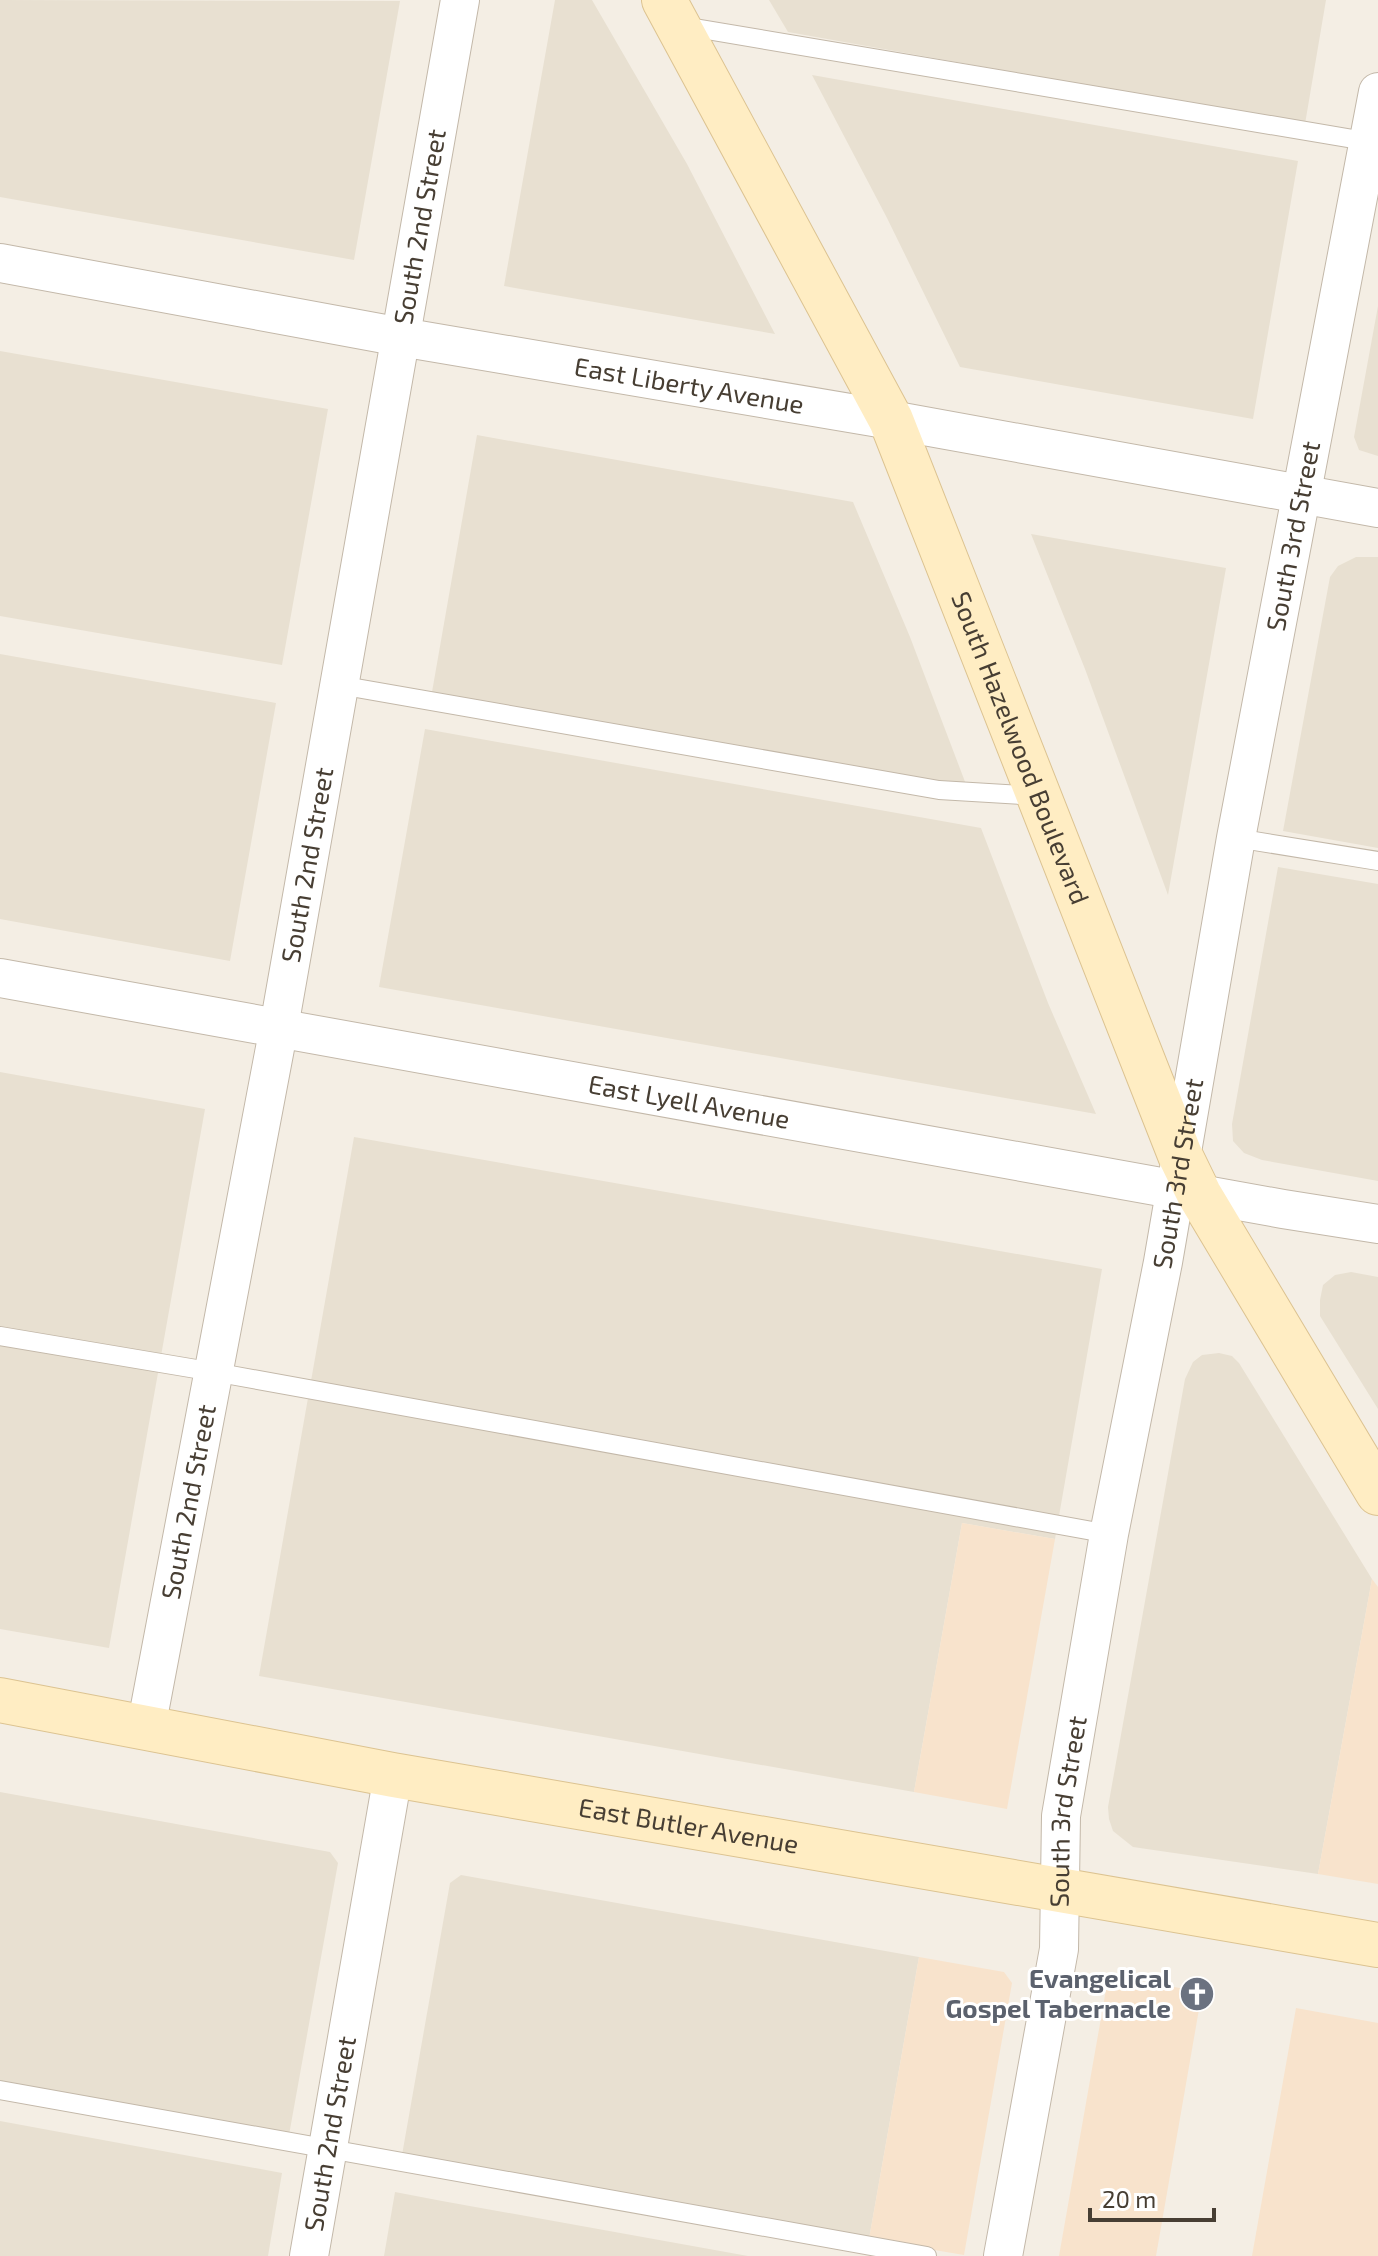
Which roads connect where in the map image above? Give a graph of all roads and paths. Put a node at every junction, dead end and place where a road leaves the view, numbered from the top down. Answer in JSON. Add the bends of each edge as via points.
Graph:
{"nodes":[{"id":1,"x":460,"y":0,"type":"edge"},
{"id":2,"x":671,"y":12,"type":"edge"},
{"id":3,"x":1378,"y":92,"type":"edge"},
{"id":4,"x":1373,"y":143,"type":"edge"},
{"id":5,"x":0,"y":263,"type":"edge"},
{"id":6,"x":401,"y":337,"type":"junction"},
{"id":7,"x":891,"y":420,"type":"junction"},
{"id":8,"x":1303,"y":495,"type":"junction"},
{"id":9,"x":1378,"y":508,"type":"edge"},
{"id":10,"x":339,"y":685,"type":"junction"},
{"id":11,"x":1040,"y":796,"type":"junction"},
{"id":12,"x":1236,"y":838,"type":"junction"},
{"id":13,"x":1378,"y":861,"type":"edge"},
{"id":14,"x":0,"y":978,"type":"edge"},
{"id":15,"x":279,"y":1027,"type":"junction"},
{"id":16,"x":1185,"y":1180,"type":"junction"},
{"id":17,"x":1378,"y":1224,"type":"edge"},
{"id":18,"x":0,"y":1336,"type":"edge"},
{"id":19,"x":214,"y":1372,"type":"junction"},
{"id":20,"x":1378,"y":1493,"type":"edge"},
{"id":21,"x":1109,"y":1534,"type":"junction"},
{"id":22,"x":0,"y":1700,"type":"edge"},
{"id":23,"x":146,"y":1728,"type":"junction"},
{"id":24,"x":393,"y":1775,"type":"junction"},
{"id":25,"x":1059,"y":1888,"type":"junction"},
{"id":26,"x":1378,"y":1945,"type":"edge"},
{"id":27,"x":0,"y":2090,"type":"edge"},
{"id":28,"x":328,"y":2149,"type":"junction"},
{"id":29,"x":309,"y":2256,"type":"edge"},
{"id":30,"x":927,"y":2256,"type":"edge"},
{"id":31,"x":1003,"y":2256,"type":"edge"}],
"edges":[{"from":1,"to":6,"type":"street","name":"South 2nd Street"},
{"from":2,"to":4,"type":"lane"},
{"from":2,"to":7,"type":"street","name":"South Hazelwood Boulevard"},
{"from":3,"to":4,"type":"street","name":"South 3rd Street"},
{"from":4,"to":8,"type":"street","name":"South 3rd Street"},
{"from":5,"to":6,"type":"street","name":"East Liberty Avenue"},
{"from":6,"to":7,"type":"street","name":"East Liberty Avenue"},
{"from":6,"to":10,"type":"street","name":"South 2nd Street"},
{"from":7,"to":8,"type":"street","name":"East Liberty Avenue"},
{"from":7,"to":11,"type":"street","name":"South Hazelwood Boulevard"},
{"from":8,"to":9,"type":"street","name":"East Liberty Avenue"},
{"from":8,"to":12,"type":"street","name":"South 3rd Street"},
{"from":10,"to":11,"type":"lane","via":[[939,790]]},
{"from":10,"to":15,"type":"street","name":"South 2nd Street"},
{"from":11,"to":16,"type":"street","name":"South Hazelwood Boulevard"},
{"from":12,"to":13,"type":"lane"},
{"from":12,"to":16,"type":"street","name":"South 3rd Street"},
{"from":14,"to":15,"type":"street","name":"East Lyell Avenue"},
{"from":15,"to":16,"type":"street","name":"East Lyell Avenue"},
{"from":15,"to":19,"type":"street","name":"South 2nd Street"},
{"from":16,"to":17,"type":"street","name":"East Lyell Avenue"},
{"from":16,"to":20,"type":"street","name":"South Hazelwood Boulevard"},
{"from":16,"to":21,"type":"street","name":"South 3rd Street","via":[[1163,1262]]},
{"from":18,"to":19,"type":"lane"},
{"from":19,"to":21,"type":"lane"},
{"from":19,"to":23,"type":"street","name":"South 2nd Street"},
{"from":21,"to":25,"type":"street","name":"South 3rd Street","via":[[1061,1816]]},
{"from":22,"to":23,"type":"street","name":"East Butler Avenue"},
{"from":23,"to":24,"type":"street","name":"East Butler Avenue"},
{"from":24,"to":25,"type":"street","name":"East Butler Avenue"},
{"from":24,"to":28,"type":"street","name":"South 2nd Street"},
{"from":25,"to":26,"type":"street","name":"East Butler Avenue"},
{"from":25,"to":31,"type":"street","name":"South 3rd Street","via":[[1059,1949]]},
{"from":27,"to":28,"type":"lane"},
{"from":28,"to":29,"type":"street","name":"South 2nd Street"},
{"from":28,"to":30,"type":"lane"}]}
